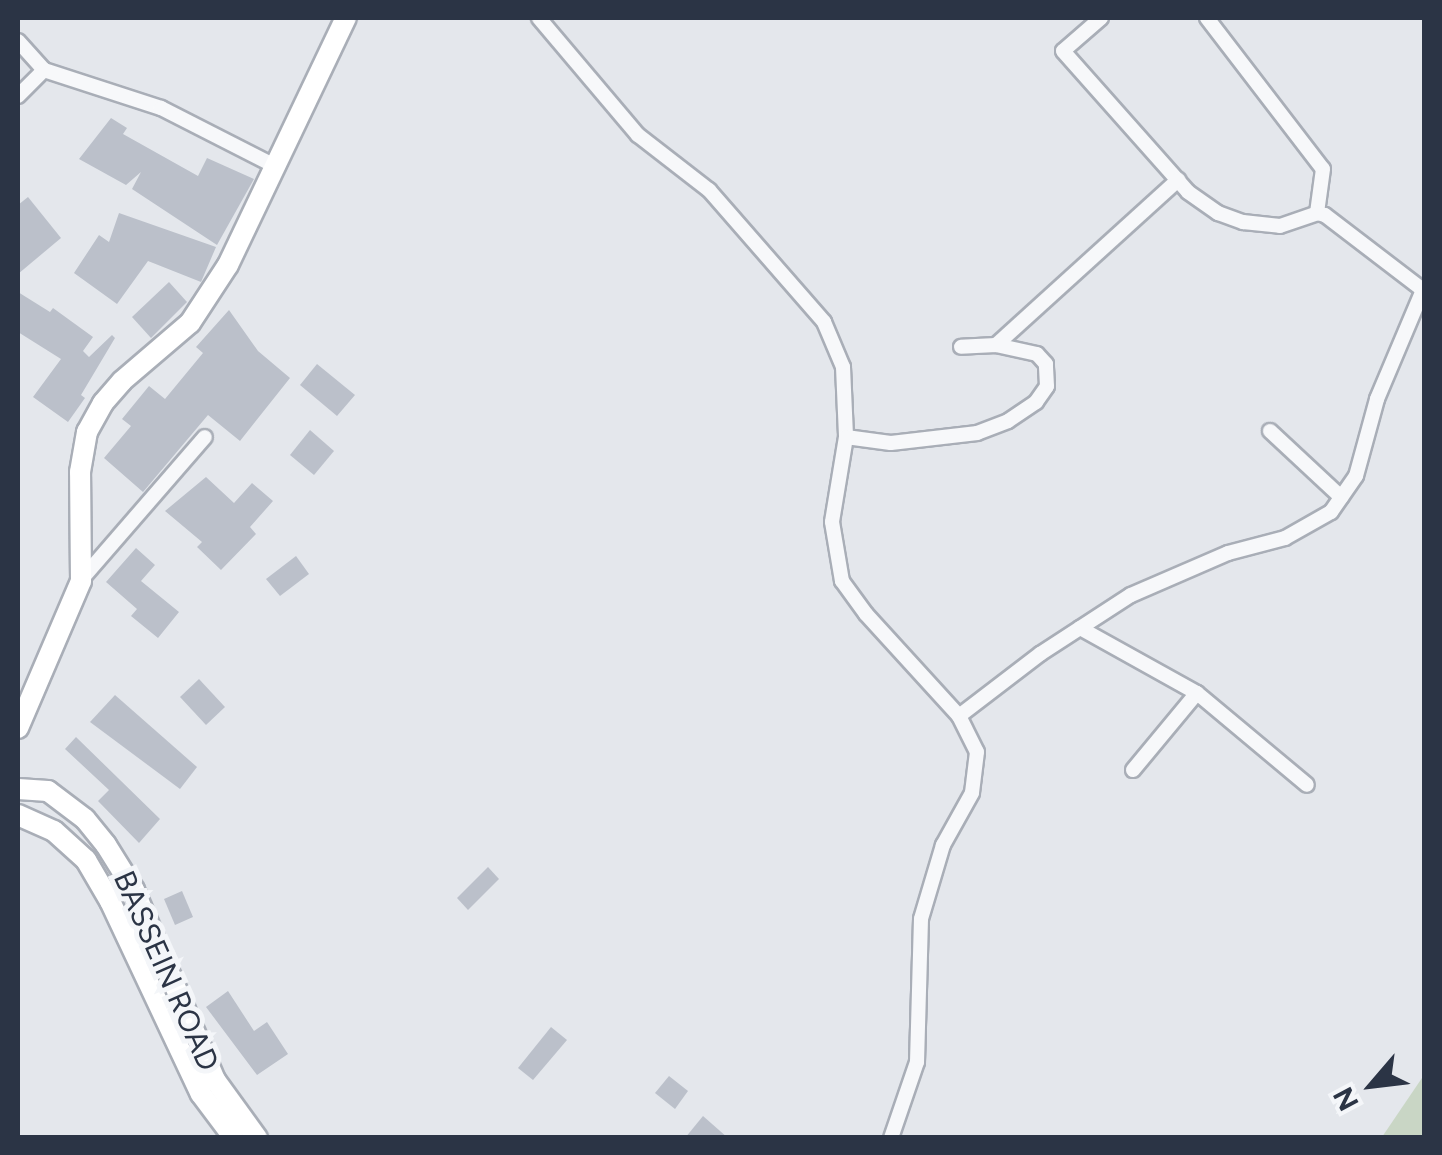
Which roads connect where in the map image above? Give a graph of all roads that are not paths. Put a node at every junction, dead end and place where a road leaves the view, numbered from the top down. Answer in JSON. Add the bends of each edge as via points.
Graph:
{"nodes":[{"id":1,"x":346,"y":18,"type":"edge"},
{"id":2,"x":540,"y":18,"type":"edge"},
{"id":3,"x":1101,"y":18,"type":"edge"},
{"id":4,"x":1207,"y":18,"type":"edge"},
{"id":5,"x":18,"y":41,"type":"edge"},
{"id":6,"x":44,"y":70,"type":"junction"},
{"id":7,"x":18,"y":96,"type":"edge"},
{"id":8,"x":275,"y":166,"type":"junction"},
{"id":9,"x":1178,"y":180,"type":"junction"},
{"id":10,"x":1316,"y":213,"type":"junction"},
{"id":11,"x":1424,"y":289,"type":"edge"},
{"id":12,"x":996,"y":346,"type":"junction"},
{"id":13,"x":961,"y":348,"type":"dead end"},
{"id":14,"x":1270,"y":431,"type":"dead end"},
{"id":15,"x":205,"y":437,"type":"dead end"},
{"id":16,"x":846,"y":437,"type":"junction"},
{"id":17,"x":1342,"y":497,"type":"junction"},
{"id":18,"x":81,"y":581,"type":"junction"},
{"id":19,"x":1080,"y":628,"type":"junction"},
{"id":20,"x":1197,"y":694,"type":"junction"},
{"id":21,"x":959,"y":716,"type":"junction"},
{"id":22,"x":18,"y":728,"type":"edge"},
{"id":23,"x":1133,"y":770,"type":"dead end"},
{"id":24,"x":1307,"y":785,"type":"dead end"},
{"id":25,"x":18,"y":789,"type":"edge"},
{"id":26,"x":18,"y":815,"type":"edge"},
{"id":27,"x":234,"y":1138,"type":"edge"},
{"id":28,"x":257,"y":1138,"type":"edge"},
{"id":29,"x":891,"y":1138,"type":"edge"}],
"edges":[{"from":1,"to":8,"type":"main road"},
{"from":2,"to":16,"type":"street","via":[[638,135],[708,190],[824,322],[843,367]]},
{"from":3,"to":9,"type":"street","via":[[1064,51]]},
{"from":4,"to":10,"type":"street","via":[[1323,169]]},
{"from":5,"to":6,"type":"street"},
{"from":6,"to":7,"type":"street"},
{"from":6,"to":8,"type":"street","via":[[161,108]]},
{"from":8,"to":18,"type":"main road","via":[[228,266],[190,322],[122,381],[88,432],[80,472]]},
{"from":9,"to":10,"type":"street","via":[[1218,213],[1242,222],[1280,226]]},
{"from":9,"to":12,"type":"street"},
{"from":10,"to":11,"type":"street"},
{"from":11,"to":17,"type":"street","via":[[1377,399],[1356,476]]},
{"from":12,"to":13,"type":"street"},
{"from":12,"to":16,"type":"street","via":[[1037,354],[1048,375],[1036,402],[1008,421],[933,440]]},
{"from":14,"to":17,"type":"street"},
{"from":15,"to":18,"type":"street"},
{"from":16,"to":21,"type":"street","via":[[832,522],[842,581]]},
{"from":17,"to":19,"type":"street","via":[[1331,512],[1285,538],[1228,553],[1147,588]]},
{"from":18,"to":22,"type":"main road"},
{"from":19,"to":20,"type":"street"},
{"from":19,"to":21,"type":"street"},
{"from":20,"to":23,"type":"street"},
{"from":20,"to":24,"type":"street"},
{"from":21,"to":29,"type":"street","via":[[977,752],[972,793],[943,845],[921,919],[917,1062]]},
{"from":25,"to":28,"type":"main road","name":"BASSEIN ROAD","via":[[48,792],[85,819],[106,846],[134,890],[215,1080]]},
{"from":26,"to":27,"type":"main road","name":"BASSEIN ROAD","via":[[54,831],[75,850],[110,901],[201,1094]]}]}
